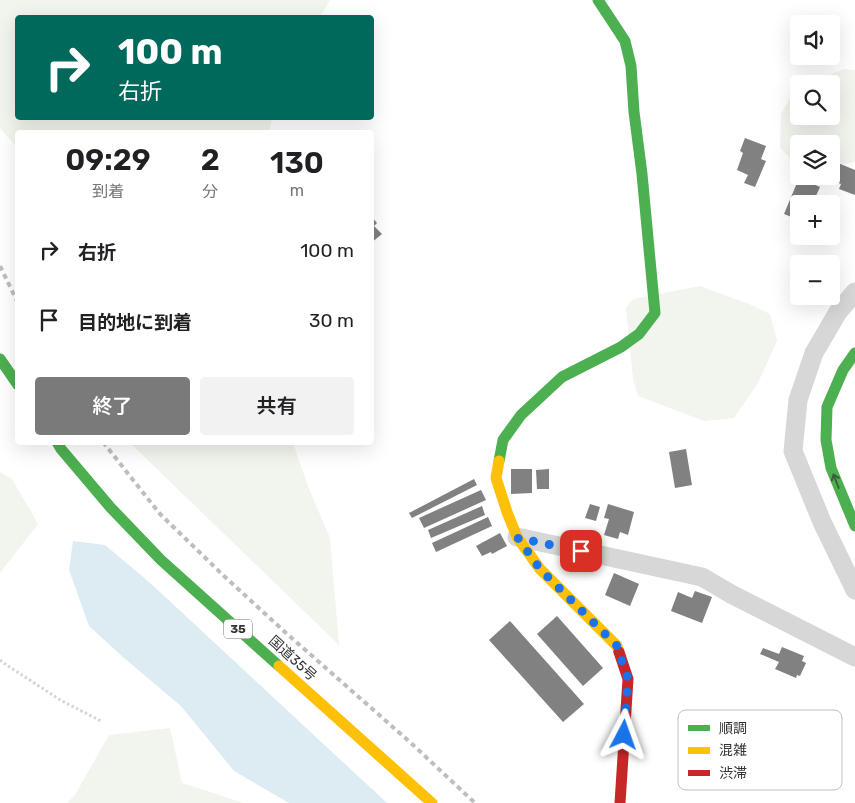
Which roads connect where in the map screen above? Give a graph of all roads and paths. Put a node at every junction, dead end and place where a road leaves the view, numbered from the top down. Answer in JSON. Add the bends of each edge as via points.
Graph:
{"nodes":[{"id":1,"x":598,"y":0,"type":"edge"},
{"id":2,"x":855,"y":292,"type":"edge"},
{"id":3,"x":855,"y":353,"type":"edge"},
{"id":4,"x":0,"y":359,"type":"edge"},
{"id":5,"x":15,"y":380,"type":"edge"},
{"id":6,"x":59,"y":445,"type":"edge"},
{"id":7,"x":855,"y":526,"type":"edge"},
{"id":8,"x":518,"y":538,"type":"junction"},
{"id":9,"x":855,"y":590,"type":"edge"},
{"id":10,"x":855,"y":657,"type":"edge"},
{"id":11,"x":0,"y":660,"type":"edge"},
{"id":12,"x":101,"y":721,"type":"dead end"},
{"id":13,"x":432,"y":803,"type":"edge"},
{"id":14,"x":620,"y":803,"type":"edge"}],
"edges":[{"from":1,"to":8,"type":"main road","via":[[625,41],[631,66],[655,312],[639,334],[621,347],[562,377],[520,416],[503,440],[496,478]]},
{"from":2,"to":9,"type":"street","via":[[838,312],[814,353],[798,400],[793,451]]},
{"from":7,"to":3,"type":"main road","one_way":true,"via":[[831,468],[826,440],[827,407],[843,370]]},
{"from":4,"to":5,"type":"main road"},
{"from":6,"to":13,"type":"main road","name":"国道35号","number":"35","via":[[161,560]]},
{"from":8,"to":10,"type":"street","via":[[702,577]]},
{"from":8,"to":14,"type":"main road","via":[[540,569],[617,646],[628,679]]},
{"from":11,"to":12,"type":"path","via":[[62,701]]}]}
